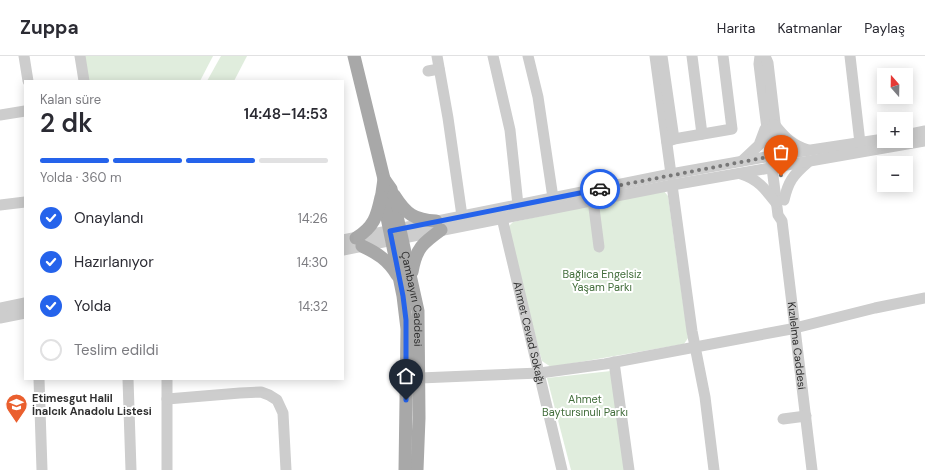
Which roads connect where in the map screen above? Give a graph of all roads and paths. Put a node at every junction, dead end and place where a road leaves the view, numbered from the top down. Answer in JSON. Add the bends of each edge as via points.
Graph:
{"nodes":[{"id":1,"x":24,"y":56,"type":"edge"},
{"id":2,"x":80,"y":56,"type":"edge"},
{"id":3,"x":354,"y":56,"type":"edge"},
{"id":4,"x":437,"y":56,"type":"edge"},
{"id":5,"x":493,"y":56,"type":"edge"},
{"id":6,"x":528,"y":56,"type":"edge"},
{"id":7,"x":655,"y":56,"type":"edge"},
{"id":8,"x":662,"y":56,"type":"edge"},
{"id":9,"x":692,"y":56,"type":"edge"},
{"id":10,"x":723,"y":56,"type":"edge"},
{"id":11,"x":760,"y":56,"type":"edge"},
{"id":12,"x":765,"y":56,"type":"edge"},
{"id":13,"x":850,"y":56,"type":"edge"},
{"id":14,"x":439,"y":69,"type":"junction"},
{"id":15,"x":428,"y":71,"type":"dead end"},
{"id":16,"x":28,"y":80,"type":"edge"},
{"id":17,"x":84,"y":80,"type":"edge"},
{"id":18,"x":24,"y":111,"type":"edge"},
{"id":19,"x":0,"y":115,"type":"edge"},
{"id":20,"x":771,"y":124,"type":"junction"},
{"id":21,"x":925,"y":131,"type":"edge"},
{"id":22,"x":702,"y":134,"type":"junction"},
{"id":23,"x":913,"y":134,"type":"edge"},
{"id":24,"x":670,"y":140,"type":"junction"},
{"id":25,"x":877,"y":140,"type":"edge"},
{"id":26,"x":925,"y":141,"type":"edge"},
{"id":27,"x":860,"y":143,"type":"junction"},
{"id":28,"x":775,"y":156,"type":"junction"},
{"id":29,"x":808,"y":156,"type":"junction"},
{"id":30,"x":742,"y":161,"type":"junction"},
{"id":31,"x":776,"y":167,"type":"junction"},
{"id":32,"x":741,"y":173,"type":"junction"},
{"id":33,"x":671,"y":180,"type":"junction"},
{"id":34,"x":386,"y":187,"type":"junction"},
{"id":35,"x":553,"y":198,"type":"junction"},
{"id":36,"x":592,"y":200,"type":"junction"},
{"id":37,"x":24,"y":202,"type":"edge"},
{"id":38,"x":780,"y":202,"type":"junction"},
{"id":39,"x":0,"y":205,"type":"edge"},
{"id":40,"x":518,"y":205,"type":"junction"},
{"id":41,"x":462,"y":216,"type":"junction"},
{"id":42,"x":502,"y":218,"type":"junction"},
{"id":43,"x":438,"y":225,"type":"junction"},
{"id":44,"x":396,"y":234,"type":"junction"},
{"id":45,"x":344,"y":240,"type":"edge"},
{"id":46,"x":359,"y":242,"type":"junction"},
{"id":47,"x":599,"y":247,"type":"dead end"},
{"id":48,"x":344,"y":250,"type":"edge"},
{"id":49,"x":406,"y":278,"type":"junction"},
{"id":50,"x":925,"y":298,"type":"edge"},
{"id":51,"x":24,"y":303,"type":"edge"},
{"id":52,"x":0,"y":308,"type":"edge"},
{"id":53,"x":24,"y":313,"type":"edge"},
{"id":54,"x":0,"y":318,"type":"edge"},
{"id":55,"x":795,"y":328,"type":"junction"},
{"id":56,"x":695,"y":346,"type":"junction"},
{"id":57,"x":614,"y":362,"type":"junction"},
{"id":58,"x":540,"y":373,"type":"junction"},
{"id":59,"x":420,"y":378,"type":"junction"},
{"id":60,"x":39,"y":380,"type":"edge"},
{"id":61,"x":128,"y":380,"type":"edge"},
{"id":62,"x":167,"y":380,"type":"edge"},
{"id":63,"x":167,"y":399,"type":"junction"},
{"id":64,"x":806,"y":416,"type":"junction"},
{"id":65,"x":783,"y":419,"type":"dead end"},
{"id":66,"x":42,"y":470,"type":"edge"},
{"id":67,"x":131,"y":470,"type":"edge"},
{"id":68,"x":167,"y":470,"type":"edge"},
{"id":69,"x":286,"y":470,"type":"edge"},
{"id":70,"x":404,"y":470,"type":"edge"},
{"id":71,"x":417,"y":470,"type":"edge"},
{"id":72,"x":562,"y":470,"type":"edge"},
{"id":73,"x":629,"y":470,"type":"edge"},
{"id":74,"x":714,"y":470,"type":"edge"},
{"id":75,"x":812,"y":470,"type":"edge"}],
"edges":[{"from":1,"to":16,"type":"street"},
{"from":2,"to":17,"type":"street"},
{"from":3,"to":34,"type":"main road","name":"Çambayırı Caddesi"},
{"from":4,"to":14,"type":"street"},
{"from":5,"to":40,"type":"street","via":[[510,130]]},
{"from":6,"to":35,"type":"street","via":[[538,97]]},
{"from":7,"to":24,"type":"street"},
{"from":8,"to":24,"type":"street"},
{"from":9,"to":22,"type":"street"},
{"from":10,"to":22,"type":"street","via":[[732,129]]},
{"from":11,"to":20,"type":"street","name":"Kızılelma Caddesi","via":[[759,64]]},
{"from":12,"to":20,"type":"street","name":"Kızılelma Caddesi","via":[[768,63]]},
{"from":13,"to":27,"type":"street"},
{"from":14,"to":15,"type":"street"},
{"from":14,"to":41,"type":"street"},
{"from":18,"to":19,"type":"street"},
{"from":20,"to":28,"type":"street","name":"Kızılelma Caddesi"},
{"from":20,"to":29,"type":"street"},
{"from":20,"to":30,"type":"street","via":[[759,145]]},
{"from":21,"to":23,"type":"street"},
{"from":22,"to":24,"type":"street"},
{"from":24,"to":33,"type":"street"},
{"from":25,"to":27,"type":"street"},
{"from":26,"to":29,"type":"street"},
{"from":27,"to":29,"type":"street"},
{"from":28,"to":29,"type":"street"},
{"from":28,"to":30,"type":"street"},
{"from":28,"to":31,"type":"street","name":"Kızılelma Caddesi"},
{"from":29,"to":31,"type":"street"},
{"from":29,"to":38,"type":"street","via":[[787,186]]},
{"from":30,"to":33,"type":"street"},
{"from":31,"to":32,"type":"street"},
{"from":31,"to":38,"type":"street","name":"Kızılelma Caddesi"},
{"from":32,"to":33,"type":"street"},
{"from":32,"to":38,"type":"street","via":[[755,179]]},
{"from":33,"to":35,"type":"street"},
{"from":33,"to":36,"type":"street"},
{"from":33,"to":56,"type":"street"},
{"from":34,"to":43,"type":"main road","via":[[413,217]]},
{"from":34,"to":44,"type":"main road","name":"Çambayırı Caddesi"},
{"from":34,"to":46,"type":"main road","via":[[374,221]]},
{"from":35,"to":40,"type":"street"},
{"from":36,"to":42,"type":"street"},
{"from":36,"to":47,"type":"street"},
{"from":37,"to":39,"type":"street"},
{"from":38,"to":55,"type":"street","name":"Kızılelma Caddesi","via":[[778,214],[782,220]]},
{"from":40,"to":41,"type":"street"},
{"from":41,"to":43,"type":"street"},
{"from":42,"to":43,"type":"street"},
{"from":42,"to":58,"type":"street","name":"Ahmet Cevad Sokağı"},
{"from":43,"to":44,"type":"street"},
{"from":43,"to":49,"type":"main road","via":[[414,258]]},
{"from":44,"to":46,"type":"street"},
{"from":44,"to":49,"type":"main road","name":"Çambayırı Caddesi"},
{"from":45,"to":46,"type":"street"},
{"from":46,"to":48,"type":"street"},
{"from":46,"to":49,"type":"main road","via":[[386,260]]},
{"from":49,"to":59,"type":"main road","name":"Çambayırı Caddesi","via":[[418,311]]},
{"from":49,"to":70,"type":"main road","name":"Çambayırı Caddesi"},
{"from":50,"to":55,"type":"street"},
{"from":51,"to":52,"type":"street"},
{"from":53,"to":54,"type":"street"},
{"from":55,"to":56,"type":"street"},
{"from":55,"to":64,"type":"street","name":"Kızılelma Caddesi"},
{"from":56,"to":57,"type":"street"},
{"from":56,"to":74,"type":"street","via":[[705,397]]},
{"from":57,"to":58,"type":"street"},
{"from":57,"to":73,"type":"street"},
{"from":58,"to":59,"type":"street"},
{"from":58,"to":72,"type":"street","name":"Ahmet Cevad Sokağı"},
{"from":59,"to":71,"type":"main road","name":"Çambayırı Caddesi"},
{"from":60,"to":66,"type":"street"},
{"from":61,"to":67,"type":"street"},
{"from":62,"to":63,"type":"street"},
{"from":63,"to":68,"type":"street"},
{"from":63,"to":69,"type":"street","via":[[240,393],[269,394],[277,400],[283,414]]},
{"from":64,"to":65,"type":"street"},
{"from":64,"to":75,"type":"street","name":"Kızılelma Caddesi"}]}
